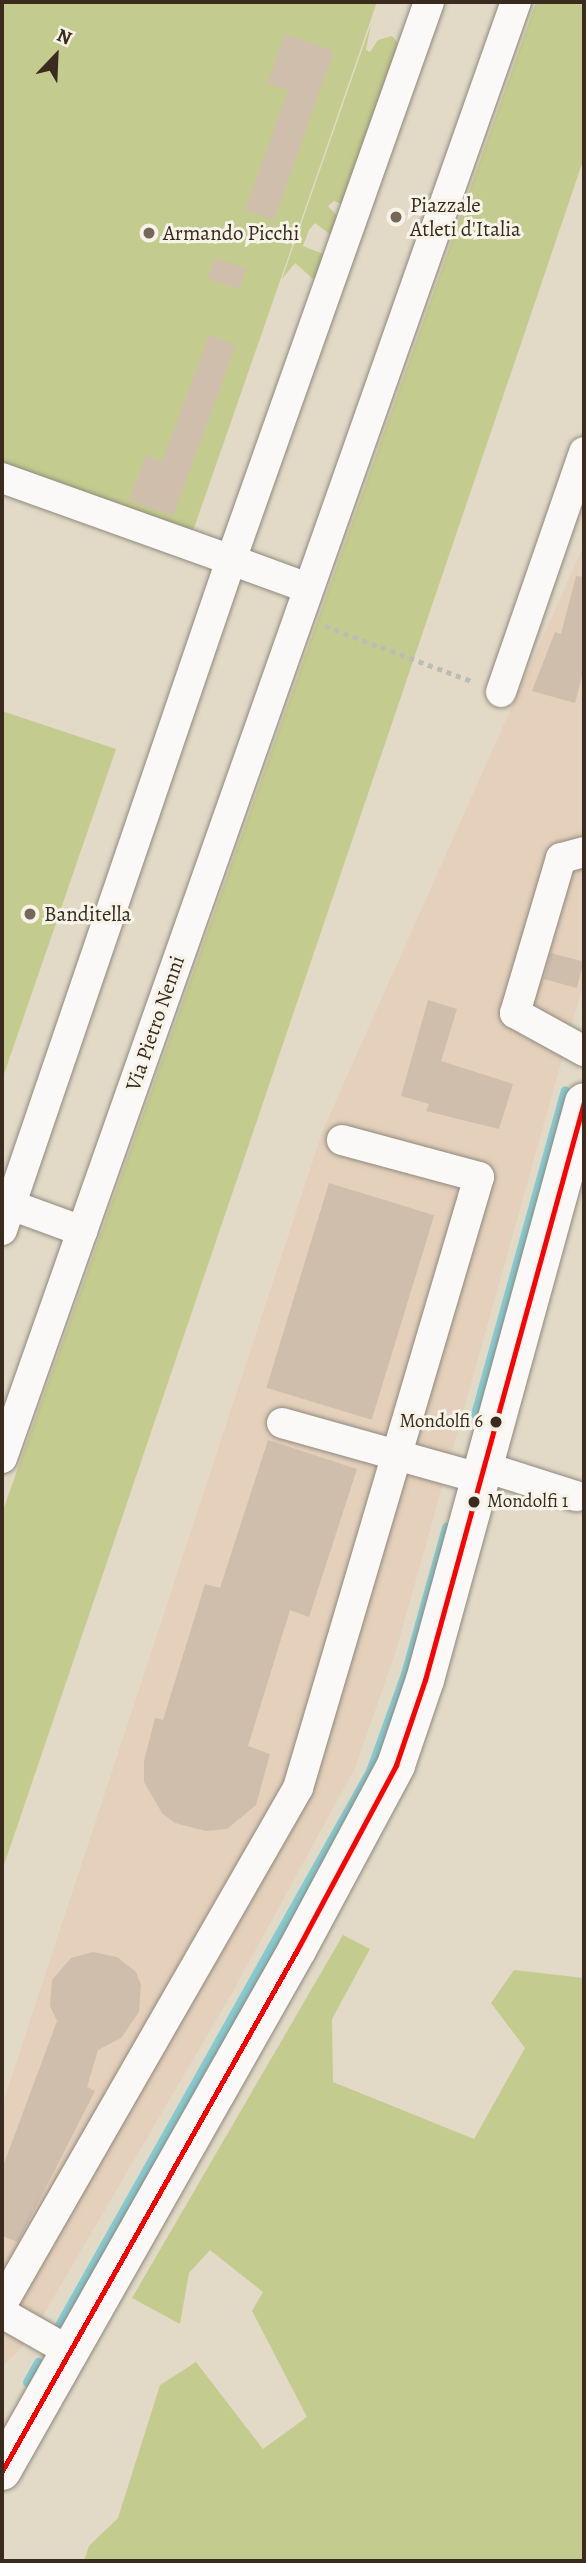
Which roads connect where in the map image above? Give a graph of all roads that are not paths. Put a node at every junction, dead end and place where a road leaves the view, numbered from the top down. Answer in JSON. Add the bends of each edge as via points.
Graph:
{"nodes":[{"id":1,"x":429,"y":2,"type":"edge"},
{"id":2,"x":516,"y":2,"type":"edge"},
{"id":3,"x":580,"y":449,"type":"edge"},
{"id":4,"x":2,"y":478,"type":"edge"},
{"id":5,"x":231,"y":560,"type":"junction"},
{"id":6,"x":303,"y":602,"type":"junction"},
{"id":7,"x":501,"y":692,"type":"dead end"},
{"id":8,"x":584,"y":852,"type":"edge"},
{"id":9,"x":584,"y":1051,"type":"edge"},
{"id":10,"x":584,"y":1102,"type":"edge"},
{"id":11,"x":342,"y":1140,"type":"dead end"},
{"id":12,"x":6,"y":1218,"type":"edge"},
{"id":13,"x":82,"y":1231,"type":"junction"},
{"id":14,"x":282,"y":1423,"type":"dead end"},
{"id":15,"x":396,"y":1456,"type":"junction"},
{"id":16,"x":2,"y":1458,"type":"edge"},
{"id":17,"x":484,"y":1473,"type":"junction"},
{"id":18,"x":576,"y":1496,"type":"dead end"},
{"id":19,"x":2,"y":2304,"type":"edge"},
{"id":20,"x":2,"y":2313,"type":"edge"},
{"id":21,"x":69,"y":2351,"type":"junction"},
{"id":22,"x":2,"y":2472,"type":"edge"}],
"edges":[{"from":1,"to":5,"type":"street"},
{"from":2,"to":6,"type":"street","name":"Via Pietro Nenni"},
{"from":3,"to":7,"type":"street"},
{"from":4,"to":5,"type":"street"},
{"from":5,"to":6,"type":"street"},
{"from":5,"to":12,"type":"street"},
{"from":6,"to":13,"type":"street","name":"Via Pietro Nenni"},
{"from":8,"to":9,"type":"street","via":[[561,858],[515,1013]]},
{"from":10,"to":17,"type":"main road"},
{"from":11,"to":15,"type":"street","via":[[479,1177]]},
{"from":12,"to":13,"type":"street"},
{"from":13,"to":16,"type":"street","name":"Via Pietro Nenni"},
{"from":14,"to":15,"type":"street"},
{"from":15,"to":17,"type":"street"},
{"from":15,"to":19,"type":"street","via":[[298,1788]]},
{"from":17,"to":18,"type":"street"},
{"from":17,"to":21,"type":"main road","via":[[397,1765]]},
{"from":20,"to":21,"type":"street"},
{"from":21,"to":22,"type":"main road"}]}
